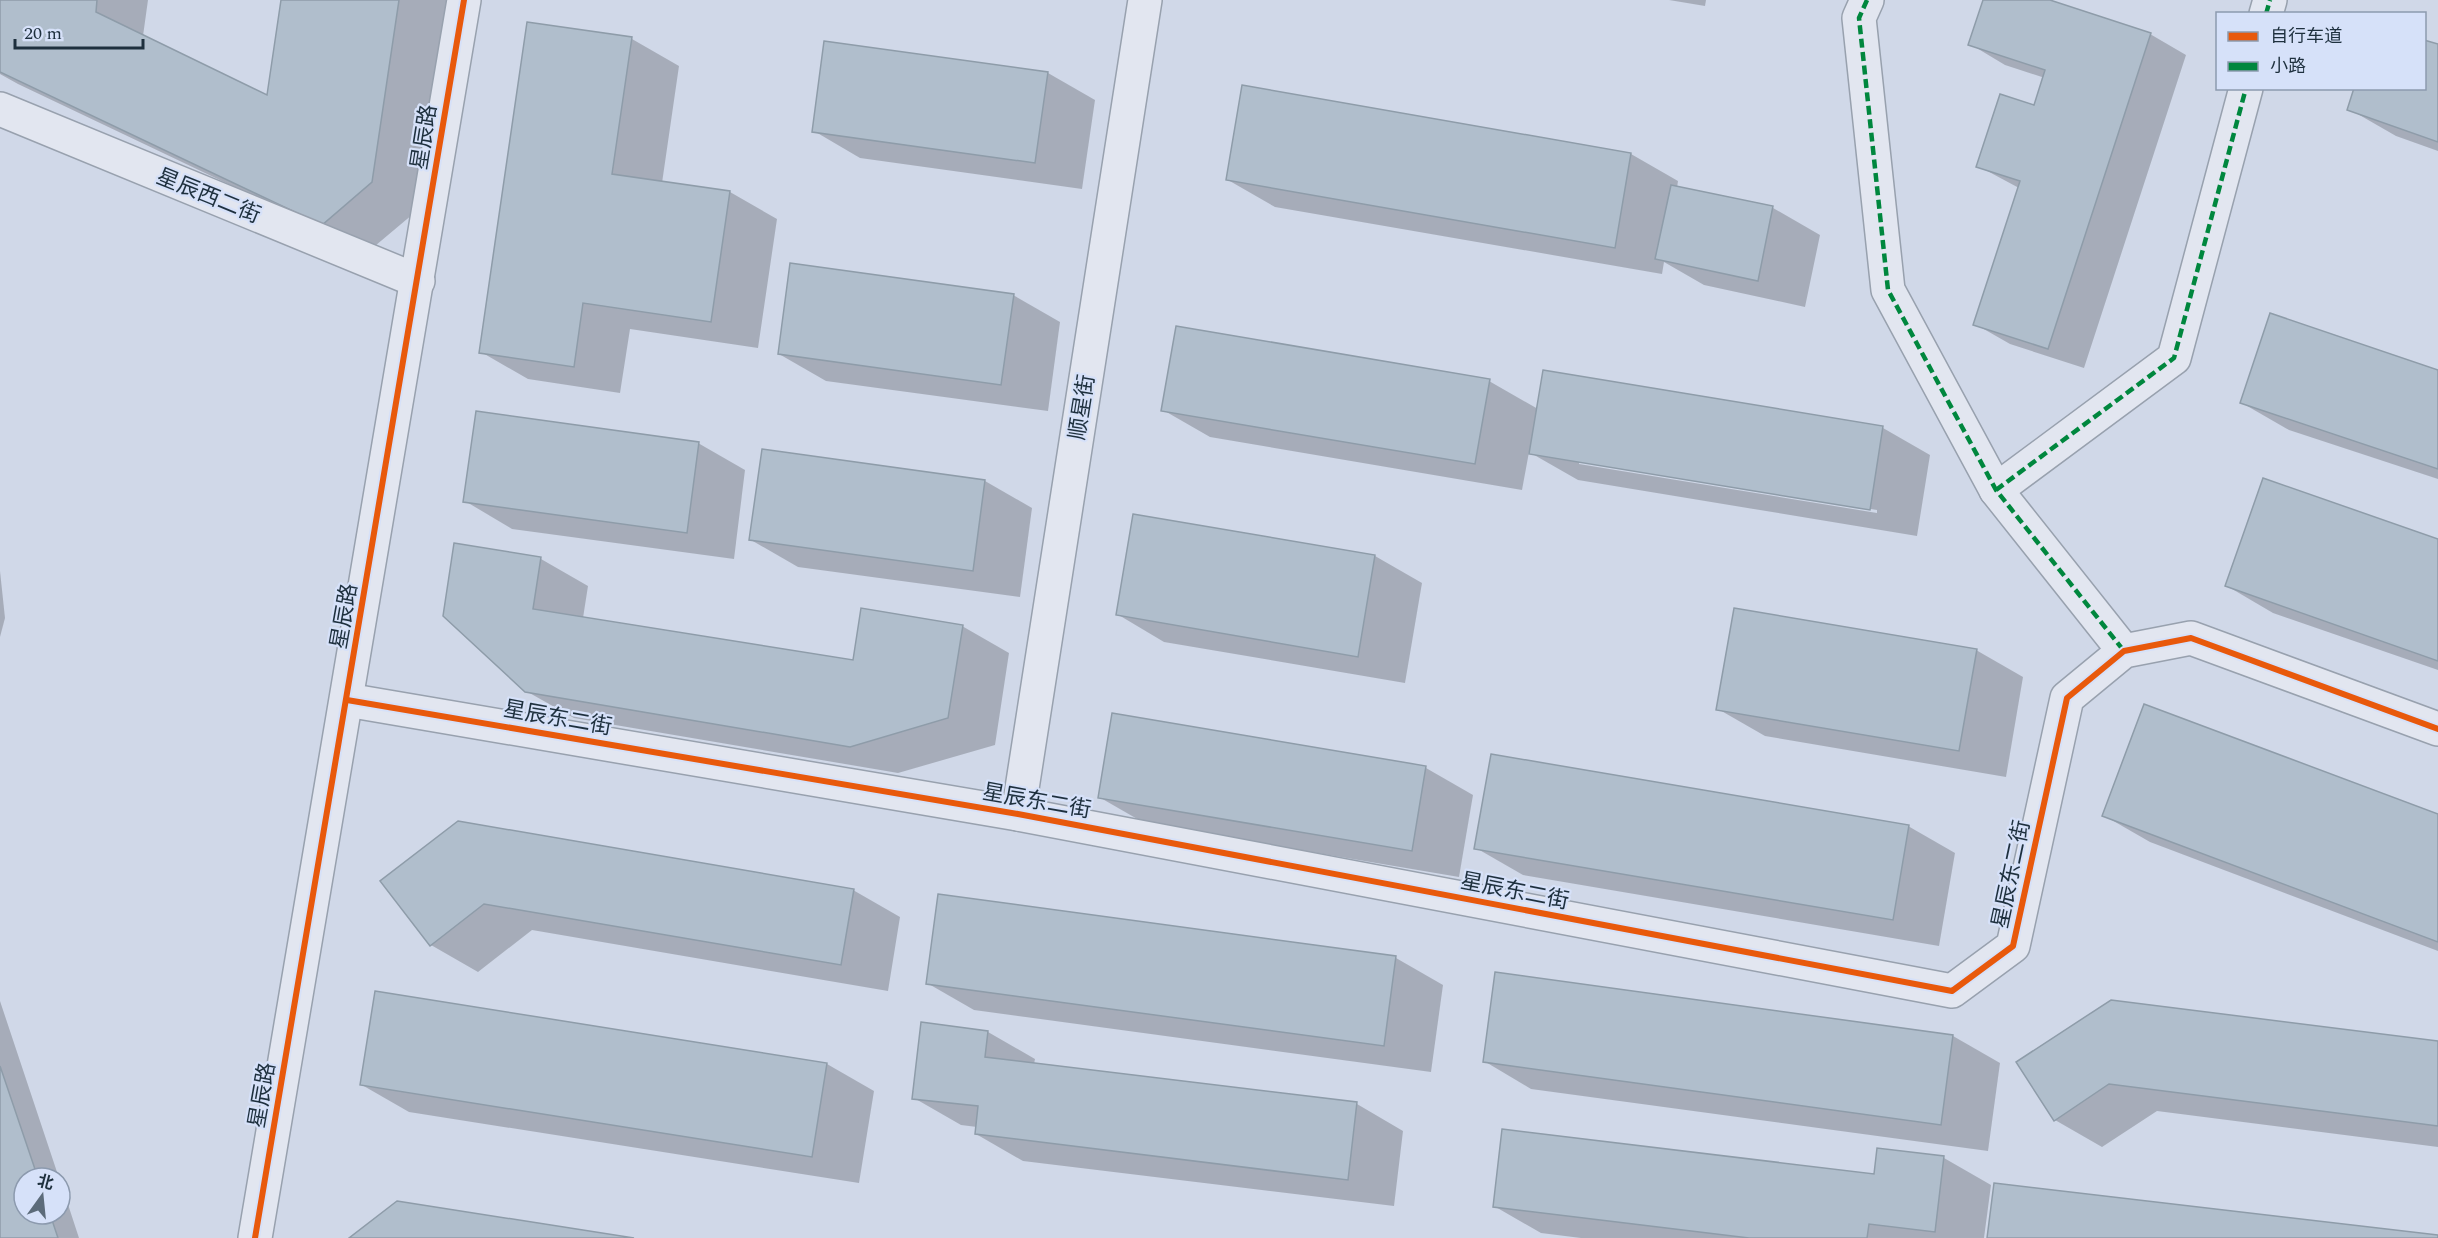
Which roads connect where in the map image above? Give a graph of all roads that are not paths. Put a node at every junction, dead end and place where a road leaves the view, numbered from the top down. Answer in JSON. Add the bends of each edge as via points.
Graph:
{"nodes":[{"id":1,"x":464,"y":0,"type":"edge"},
{"id":2,"x":1144,"y":0,"type":"edge"},
{"id":3,"x":1867,"y":0,"type":"edge"},
{"id":4,"x":2245,"y":90,"type":"edge"},
{"id":5,"x":0,"y":109,"type":"edge"},
{"id":6,"x":418,"y":281,"type":"junction"},
{"id":7,"x":1996,"y":490,"type":"junction"},
{"id":8,"x":2124,"y":651,"type":"junction"},
{"id":9,"x":347,"y":700,"type":"junction"},
{"id":10,"x":2438,"y":729,"type":"edge"},
{"id":11,"x":1018,"y":814,"type":"junction"},
{"id":12,"x":255,"y":1238,"type":"edge"}],
"edges":[{"from":1,"to":6,"type":"street","name":"星辰路"},
{"from":2,"to":11,"type":"street","name":"顺星街"},
{"from":3,"to":7,"type":"street","via":[[1859,18],[1888,290]]},
{"from":4,"to":7,"type":"street","via":[[2174,358]]},
{"from":5,"to":6,"type":"street","name":"星辰西二街"},
{"from":6,"to":9,"type":"street","name":"星辰路"},
{"from":7,"to":8,"type":"street"},
{"from":8,"to":10,"type":"street","name":"星辰东二街","via":[[2191,638]]},
{"from":8,"to":11,"type":"street","name":"星辰东二街","via":[[2067,698],[2013,946],[1952,991]]},
{"from":9,"to":11,"type":"street","name":"星辰东二街"},
{"from":9,"to":12,"type":"street","name":"星辰路"}]}
